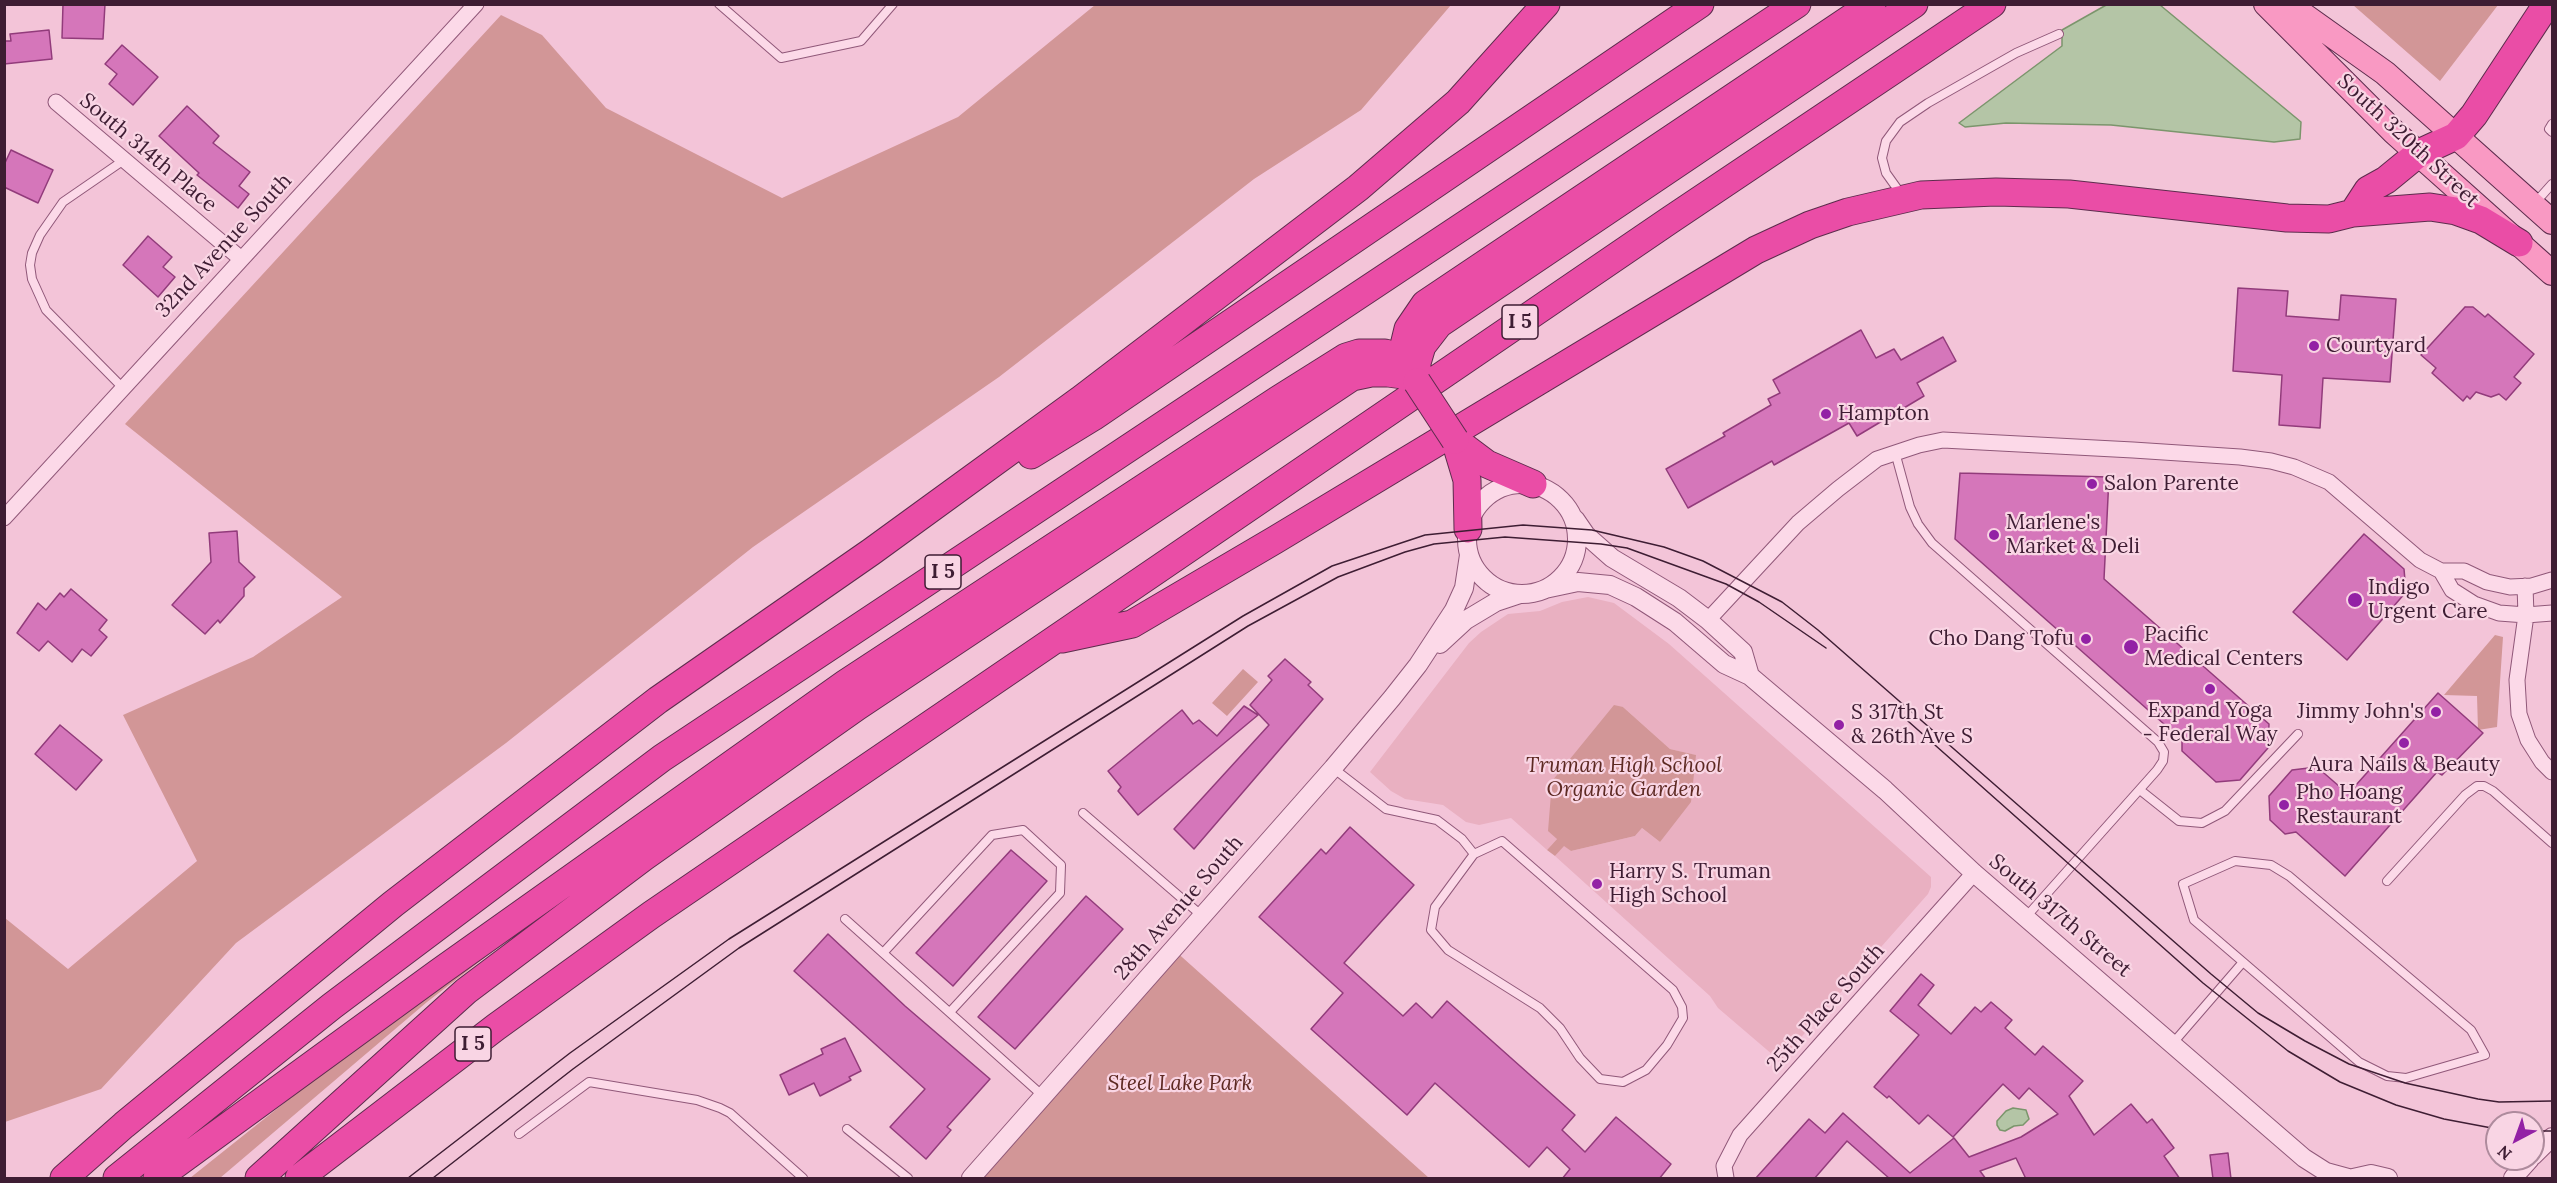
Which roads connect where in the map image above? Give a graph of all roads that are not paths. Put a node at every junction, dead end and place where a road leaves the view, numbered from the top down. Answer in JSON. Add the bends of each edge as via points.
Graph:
{"nodes":[{"id":1,"x":476,"y":4,"type":"edge"},
{"id":2,"x":719,"y":4,"type":"edge"},
{"id":3,"x":893,"y":4,"type":"edge"},
{"id":4,"x":1546,"y":4,"type":"edge"},
{"id":5,"x":1700,"y":4,"type":"edge"},
{"id":6,"x":1797,"y":4,"type":"edge"},
{"id":7,"x":1872,"y":4,"type":"edge"},
{"id":8,"x":1914,"y":4,"type":"edge"},
{"id":9,"x":1992,"y":4,"type":"edge"},
{"id":10,"x":2266,"y":4,"type":"edge"},
{"id":11,"x":2288,"y":4,"type":"edge"},
{"id":12,"x":2547,"y":4,"type":"edge"},
{"id":13,"x":2059,"y":34,"type":"dead end"},
{"id":14,"x":56,"y":102,"type":"dead end"},
{"id":15,"x":2553,"y":124,"type":"edge"},
{"id":16,"x":2553,"y":132,"type":"edge"},
{"id":17,"x":2456,"y":136,"type":"junction"},
{"id":18,"x":2419,"y":153,"type":"junction"},
{"id":19,"x":124,"y":160,"type":"junction"},
{"id":20,"x":2553,"y":184,"type":"edge"},
{"id":21,"x":1904,"y":198,"type":"junction"},
{"id":22,"x":2534,"y":205,"type":"junction"},
{"id":23,"x":2353,"y":213,"type":"junction"},
{"id":24,"x":2553,"y":222,"type":"edge"},
{"id":25,"x":2519,"y":243,"type":"junction"},
{"id":26,"x":240,"y":258,"type":"junction"},
{"id":27,"x":1493,"y":272,"type":"junction"},
{"id":28,"x":2553,"y":273,"type":"edge"},
{"id":29,"x":1401,"y":358,"type":"junction"},
{"id":30,"x":1417,"y":382,"type":"junction"},
{"id":31,"x":123,"y":388,"type":"junction"},
{"id":32,"x":1286,"y":407,"type":"junction"},
{"id":33,"x":1895,"y":452,"type":"junction"},
{"id":34,"x":1477,"y":472,"type":"junction"},
{"id":35,"x":1533,"y":484,"type":"junction"},
{"id":36,"x":1571,"y":514,"type":"junction"},
{"id":37,"x":4,"y":518,"type":"edge"},
{"id":38,"x":1468,"y":542,"type":"junction"},
{"id":39,"x":871,"y":552,"type":"junction"},
{"id":40,"x":2442,"y":571,"type":"junction"},
{"id":41,"x":2553,"y":580,"type":"edge"},
{"id":42,"x":2525,"y":586,"type":"junction"},
{"id":43,"x":1545,"y":589,"type":"junction"},
{"id":44,"x":1522,"y":594,"type":"junction"},
{"id":45,"x":2553,"y":613,"type":"edge"},
{"id":46,"x":2526,"y":615,"type":"junction"},
{"id":47,"x":1708,"y":620,"type":"junction"},
{"id":48,"x":1049,"y":642,"type":"junction"},
{"id":49,"x":1418,"y":665,"type":"junction"},
{"id":50,"x":1750,"y":676,"type":"junction"},
{"id":51,"x":2298,"y":735,"type":"dead end"},
{"id":52,"x":1333,"y":768,"type":"junction"},
{"id":53,"x":2553,"y":772,"type":"edge"},
{"id":54,"x":2140,"y":790,"type":"junction"},
{"id":55,"x":1083,"y":813,"type":"dead end"},
{"id":56,"x":2553,"y":843,"type":"edge"},
{"id":57,"x":1474,"y":854,"type":"junction"},
{"id":58,"x":1974,"y":873,"type":"junction"},
{"id":59,"x":2387,"y":881,"type":"dead end"},
{"id":60,"x":1201,"y":915,"type":"junction"},
{"id":61,"x":2026,"y":917,"type":"junction"},
{"id":62,"x":845,"y":919,"type":"dead end"},
{"id":63,"x":884,"y":953,"type":"junction"},
{"id":64,"x":2243,"y":962,"type":"junction"},
{"id":65,"x":950,"y":1012,"type":"junction"},
{"id":66,"x":2173,"y":1043,"type":"junction"},
{"id":67,"x":1043,"y":1096,"type":"junction"},
{"id":68,"x":847,"y":1129,"type":"dead end"},
{"id":69,"x":519,"y":1134,"type":"dead end"},
{"id":70,"x":64,"y":1179,"type":"edge"},
{"id":71,"x":117,"y":1179,"type":"edge"},
{"id":72,"x":157,"y":1179,"type":"edge"},
{"id":73,"x":259,"y":1179,"type":"edge"},
{"id":74,"x":299,"y":1179,"type":"edge"},
{"id":75,"x":803,"y":1179,"type":"edge"},
{"id":76,"x":908,"y":1179,"type":"edge"},
{"id":77,"x":970,"y":1179,"type":"edge"},
{"id":78,"x":1726,"y":1179,"type":"edge"},
{"id":79,"x":2348,"y":1179,"type":"edge"},
{"id":80,"x":2353,"y":1179,"type":"edge"},
{"id":81,"x":2388,"y":1179,"type":"edge"}],
"edges":[{"from":1,"to":26,"type":"street","name":"32nd Avenue South"},
{"from":2,"to":3,"type":"lane","via":[[781,58],[861,41]]},
{"from":4,"to":39,"type":"highway","via":[[1458,102],[1358,188],[1080,400]]},
{"from":5,"to":39,"type":"highway","via":[[1093,417]]},
{"from":6,"to":71,"type":"highway","number":"I 5","via":[[662,758],[332,1006]]},
{"from":7,"to":27,"type":"highway"},
{"from":8,"to":27,"type":"highway"},
{"from":9,"to":48,"type":"highway","number":"I 5"},
{"from":10,"to":18,"type":"main road","name":"South 320th Street"},
{"from":11,"to":17,"type":"main road","name":"South 320th Street","via":[[2385,73]]},
{"from":12,"to":17,"type":"highway"},
{"from":13,"to":21,"type":"lane","via":[[2016,53],[1900,122],[1886,141],[1882,158],[1886,173]]},
{"from":14,"to":19,"type":"street","name":"South 314th Place"},
{"from":15,"to":16,"type":"lane","via":[[2549,129]]},
{"from":17,"to":18,"type":"highway"},
{"from":17,"to":22,"type":"main road","name":"South 320th Street"},
{"from":18,"to":23,"type":"highway","via":[[2368,190]]},
{"from":18,"to":25,"type":"main road","name":"South 320th Street"},
{"from":19,"to":26,"type":"street","name":"South 314th Place"},
{"from":19,"to":31,"type":"lane","via":[[63,202],[40,236],[30,265],[46,310]]},
{"from":20,"to":22,"type":"lane"},
{"from":21,"to":23,"type":"highway","via":[[2047,192],[2287,218],[2329,219]]},
{"from":21,"to":48,"type":"highway","via":[[1839,215],[1756,250],[1132,624]]},
{"from":22,"to":24,"type":"main road","name":"South 320th Street"},
{"from":23,"to":25,"type":"highway","via":[[2430,207],[2456,211],[2481,220]]},
{"from":25,"to":28,"type":"main road","name":"South 320th Street"},
{"from":26,"to":31,"type":"street","name":"32nd Avenue South"},
{"from":27,"to":29,"type":"highway","via":[[1425,304],[1408,328]]},
{"from":27,"to":30,"type":"highway","via":[[1428,335],[1417,363]]},
{"from":29,"to":30,"type":"highway"},
{"from":29,"to":32,"type":"highway","via":[[1374,352],[1346,357]]},
{"from":30,"to":32,"type":"highway","via":[[1403,375],[1371,373],[1352,377]]},
{"from":30,"to":34,"type":"highway","bridge":true},
{"from":31,"to":37,"type":"street","name":"32nd Avenue South"},
{"from":32,"to":72,"type":"highway","via":[[846,683],[428,980]]},
{"from":32,"to":73,"type":"highway","via":[[644,857],[466,991]]},
{"from":33,"to":40,"type":"street","via":[[1943,440],[2271,461],[2329,482],[2420,560]]},
{"from":33,"to":47,"type":"street","via":[[1877,459],[1798,523]]},
{"from":33,"to":54,"type":"lane","via":[[1911,507],[1932,543],[2160,745],[2163,760]]},
{"from":34,"to":35,"type":"highway"},
{"from":34,"to":38,"type":"highway"},
{"from":35,"to":36,"type":"street","via":[[1549,490]]},
{"from":35,"to":38,"type":"street","via":[[1499,488],[1484,498],[1473,512]]},
{"from":36,"to":43,"type":"street","via":[[1576,549],[1570,566]]},
{"from":36,"to":47,"type":"street","name":"South 317th Street","via":[[1586,535],[1612,558]]},
{"from":38,"to":44,"type":"street","via":[[1477,570],[1489,583]]},
{"from":38,"to":49,"type":"street","name":"28th Avenue South","via":[[1464,588]]},
{"from":39,"to":70,"type":"highway","via":[[658,700],[393,904]]},
{"from":40,"to":42,"type":"street","via":[[2464,572],[2510,587]]},
{"from":40,"to":46,"type":"street","via":[[2452,590],[2474,604],[2499,613]]},
{"from":41,"to":42,"type":"street"},
{"from":42,"to":46,"type":"street"},
{"from":43,"to":44,"type":"street"},
{"from":43,"to":50,"type":"street","name":"South 317th Street","via":[[1578,582],[1610,585],[1675,622],[1725,664]]},
{"from":44,"to":49,"type":"street","name":"28th Avenue South","via":[[1496,602],[1466,620]]},
{"from":45,"to":46,"type":"street"},
{"from":46,"to":53,"type":"street","via":[[2517,680],[2519,714],[2528,740]]},
{"from":47,"to":50,"type":"street","name":"South 317th Street","via":[[1743,652]]},
{"from":48,"to":74,"type":"highway","number":"I 5","via":[[641,922],[496,1027]]},
{"from":49,"to":52,"type":"street","name":"28th Avenue South"},
{"from":50,"to":58,"type":"street","name":"South 317th Street"},
{"from":51,"to":54,"type":"lane","via":[[2225,810],[2208,821],[2179,821]]},
{"from":52,"to":57,"type":"lane","via":[[1386,809],[1437,820]]},
{"from":52,"to":60,"type":"street","name":"28th Avenue South"},
{"from":54,"to":61,"type":"lane"},
{"from":55,"to":60,"type":"lane"},
{"from":56,"to":59,"type":"lane","via":[[2493,790],[2477,786]]},
{"from":57,"to":57,"type":"lane","via":[[1435,907],[1431,930],[1455,956],[1540,1008],[1600,1079],[1623,1082],[1646,1070],[1683,1018],[1673,990],[1502,842]]},
{"from":58,"to":61,"type":"street","name":"South 317th Street"},
{"from":58,"to":78,"type":"street","name":"25th Place South","via":[[1740,1135],[1724,1166]]},
{"from":60,"to":67,"type":"street","name":"28th Avenue South"},
{"from":61,"to":66,"type":"street","name":"South 317th Street"},
{"from":62,"to":63,"type":"lane"},
{"from":63,"to":65,"type":"lane"},
{"from":63,"to":65,"type":"lane","via":[[992,836],[1023,830],[1061,865],[1060,893]]},
{"from":64,"to":64,"type":"lane","via":[[2359,1062],[2387,1076],[2406,1078],[2485,1055],[2471,1030],[2289,876],[2271,865],[2235,861],[2183,884],[2194,920]]},
{"from":64,"to":66,"type":"lane"},
{"from":65,"to":67,"type":"lane"},
{"from":66,"to":79,"type":"street","name":"South 317th Street","via":[[2304,1158],[2326,1172]]},
{"from":67,"to":77,"type":"street","name":"28th Avenue South"},
{"from":68,"to":76,"type":"lane"},
{"from":69,"to":75,"type":"lane","via":[[589,1082],[697,1100],[720,1108]]},
{"from":80,"to":81,"type":"street","via":[[2371,1174]]}]}
